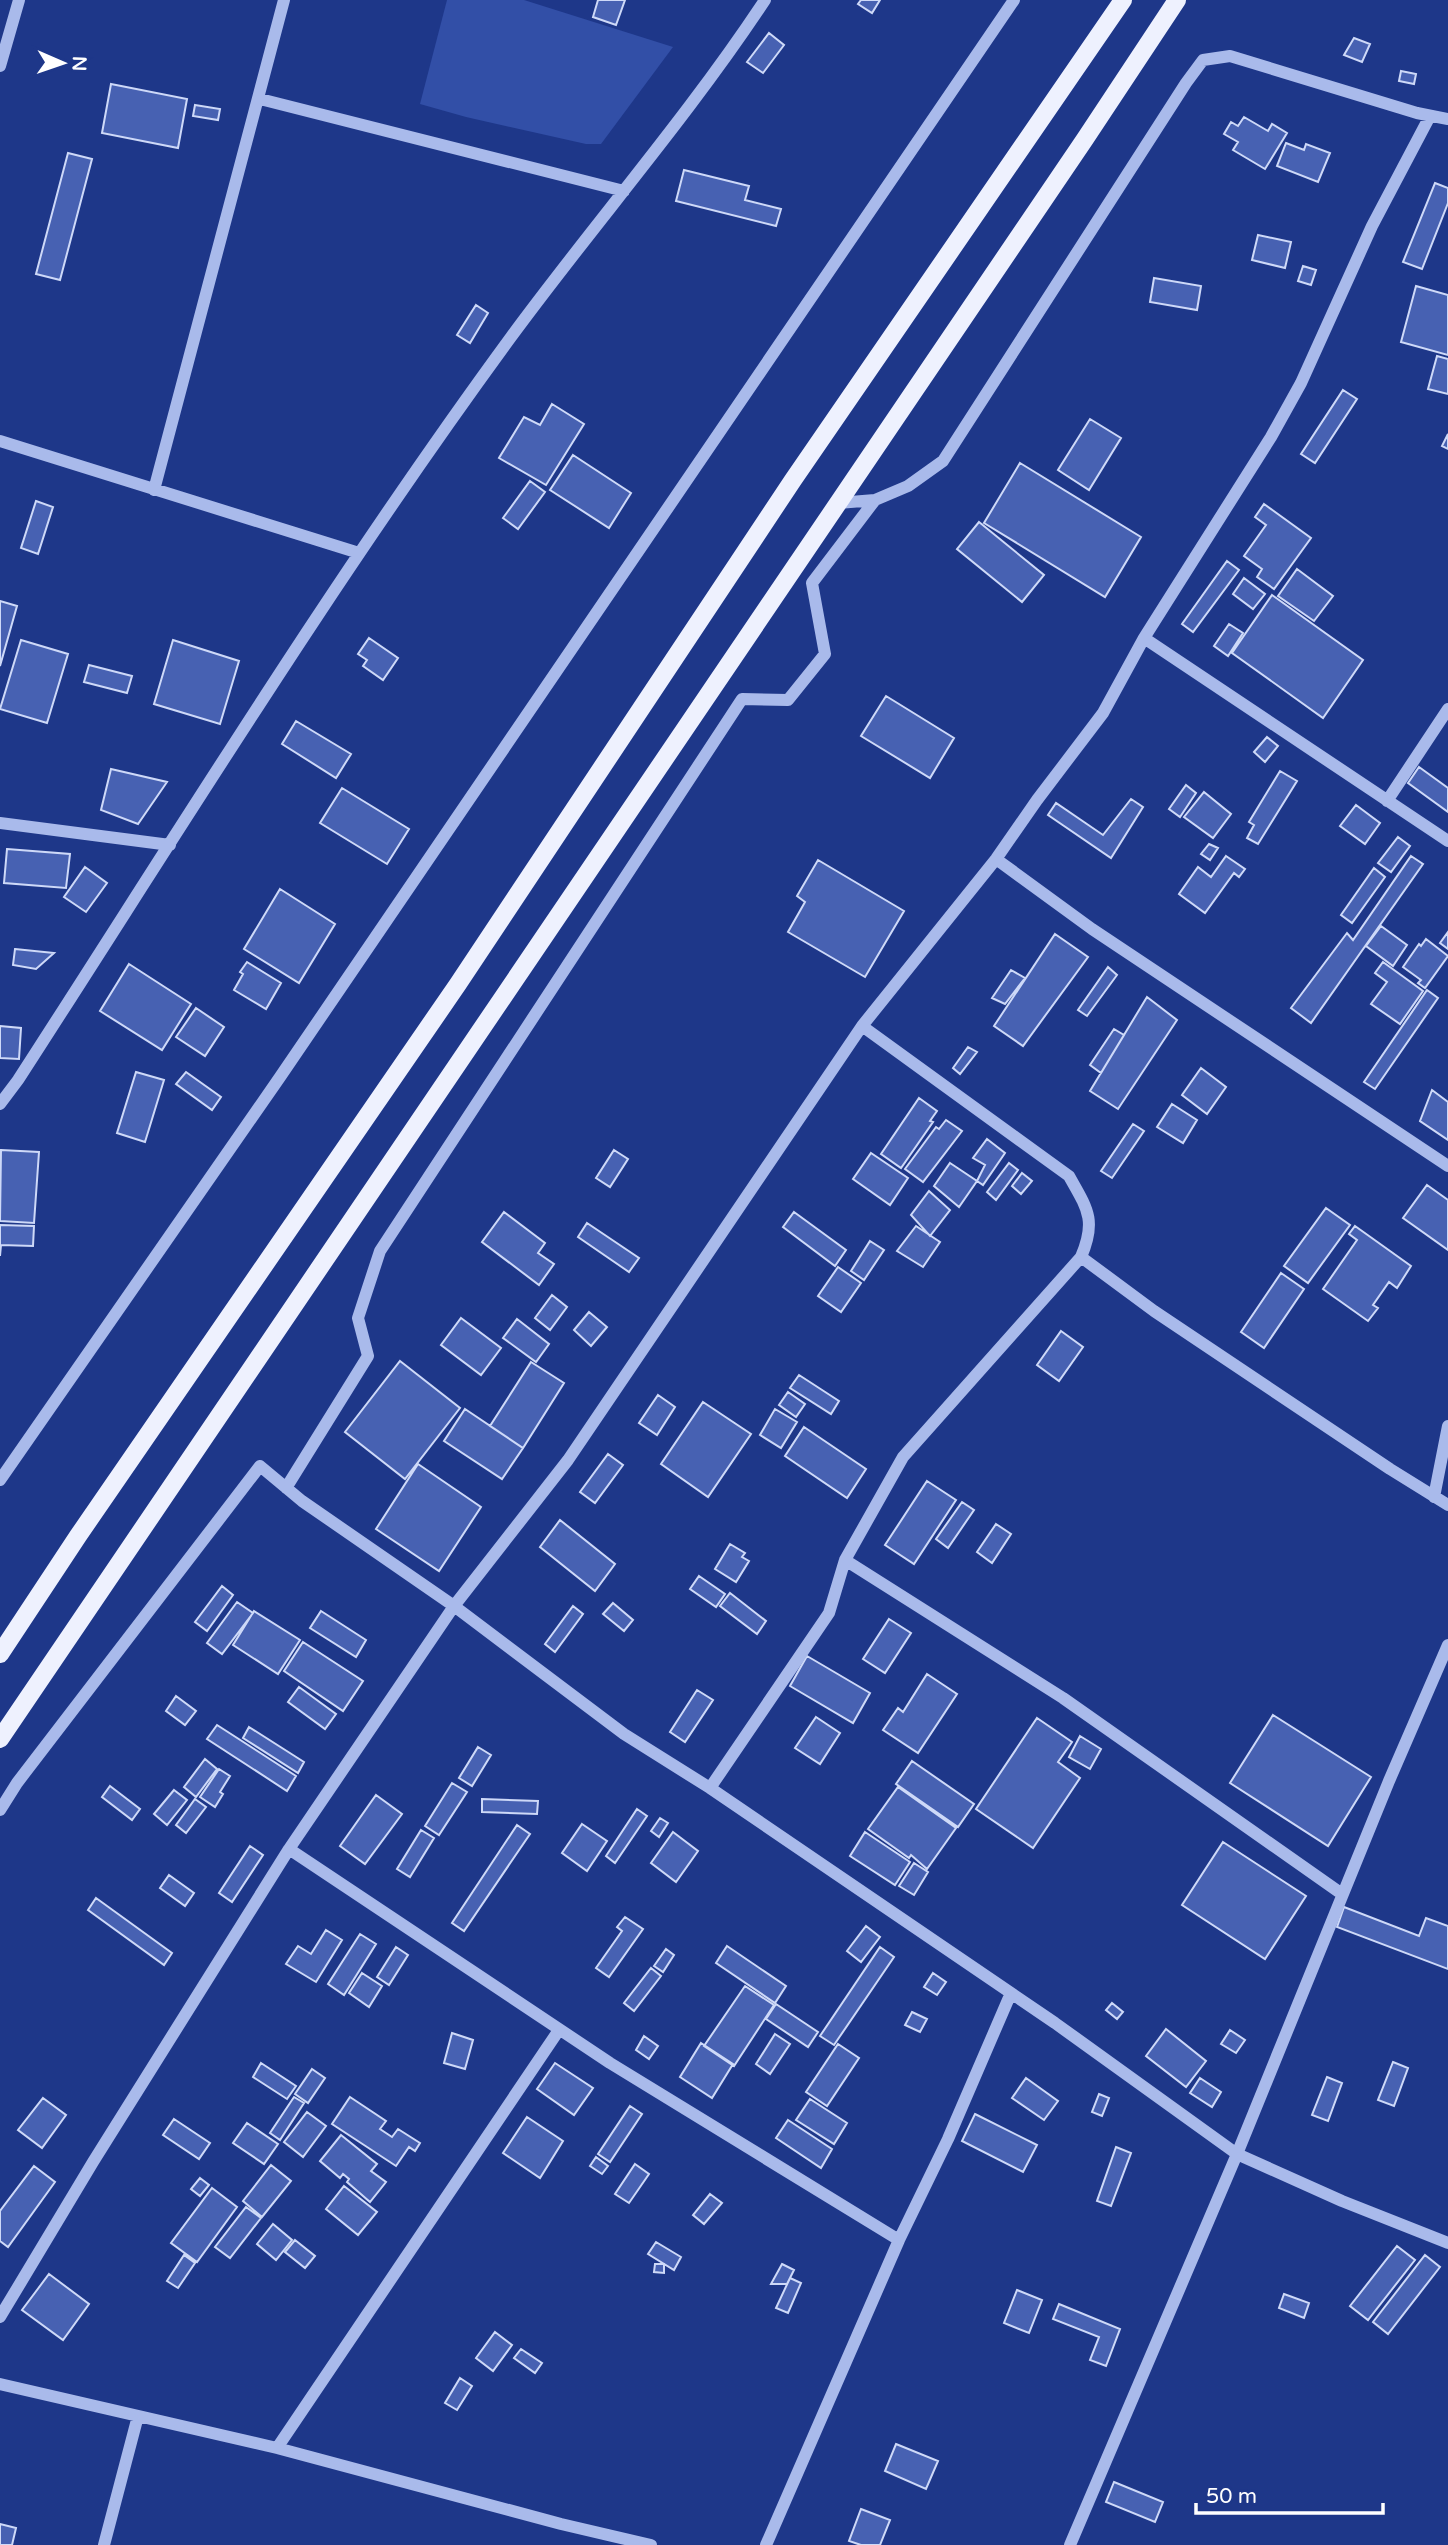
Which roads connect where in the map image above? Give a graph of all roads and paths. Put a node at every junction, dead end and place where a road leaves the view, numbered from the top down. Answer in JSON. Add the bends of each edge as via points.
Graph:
{"nodes":[{"id":1,"x":19,"y":0,"type":"edge"},
{"id":2,"x":284,"y":0,"type":"edge"},
{"id":3,"x":765,"y":0,"type":"edge"},
{"id":4,"x":1014,"y":0,"type":"edge"},
{"id":5,"x":1123,"y":0,"type":"edge"},
{"id":6,"x":1177,"y":0,"type":"edge"},
{"id":7,"x":0,"y":66,"type":"edge"},
{"id":8,"x":260,"y":99,"type":"junction"},
{"id":9,"x":1430,"y":116,"type":"junction"},
{"id":10,"x":1448,"y":119,"type":"edge"},
{"id":11,"x":624,"y":191,"type":"junction"},
{"id":12,"x":0,"y":441,"type":"edge"},
{"id":13,"x":154,"y":490,"type":"junction"},
{"id":14,"x":875,"y":500,"type":"junction"},
{"id":15,"x":838,"y":502,"type":"junction"},
{"id":16,"x":359,"y":553,"type":"junction"},
{"id":17,"x":1144,"y":638,"type":"junction"},
{"id":18,"x":1448,"y":709,"type":"edge"},
{"id":19,"x":1387,"y":801,"type":"junction"},
{"id":20,"x":0,"y":823,"type":"edge"},
{"id":21,"x":1448,"y":841,"type":"edge"},
{"id":22,"x":170,"y":845,"type":"junction"},
{"id":23,"x":996,"y":859,"type":"junction"},
{"id":24,"x":862,"y":1026,"type":"junction"},
{"id":25,"x":6,"y":1087,"type":"edge"},
{"id":26,"x":0,"y":1104,"type":"edge"},
{"id":27,"x":1448,"y":1166,"type":"edge"},
{"id":28,"x":1081,"y":1257,"type":"junction"},
{"id":29,"x":1448,"y":1426,"type":"edge"},
{"id":30,"x":0,"y":1480,"type":"edge"},
{"id":31,"x":286,"y":1488,"type":"junction"},
{"id":32,"x":1434,"y":1497,"type":"junction"},
{"id":33,"x":1448,"y":1505,"type":"edge"},
{"id":34,"x":845,"y":1560,"type":"junction"},
{"id":35,"x":454,"y":1606,"type":"junction"},
{"id":36,"x":1448,"y":1645,"type":"edge"},
{"id":37,"x":0,"y":1654,"type":"edge"},
{"id":38,"x":0,"y":1739,"type":"edge"},
{"id":39,"x":710,"y":1788,"type":"junction"},
{"id":40,"x":0,"y":1810,"type":"edge"},
{"id":41,"x":289,"y":1849,"type":"junction"},
{"id":42,"x":1342,"y":1894,"type":"junction"},
{"id":43,"x":1012,"y":1993,"type":"junction"},
{"id":44,"x":559,"y":2030,"type":"junction"},
{"id":45,"x":1237,"y":2154,"type":"junction"},
{"id":46,"x":900,"y":2240,"type":"junction"},
{"id":47,"x":1448,"y":2243,"type":"edge"},
{"id":48,"x":0,"y":2317,"type":"edge"},
{"id":49,"x":0,"y":2384,"type":"edge"},
{"id":50,"x":138,"y":2416,"type":"junction"},
{"id":51,"x":277,"y":2448,"type":"junction"},
{"id":52,"x":104,"y":2545,"type":"edge"},
{"id":53,"x":651,"y":2545,"type":"edge"},
{"id":54,"x":766,"y":2545,"type":"edge"},
{"id":55,"x":1070,"y":2545,"type":"edge"}],
"edges":[{"from":1,"to":7,"type":"street"},
{"from":2,"to":8,"type":"street"},
{"from":3,"to":11,"type":"street","via":[[728,57]]},
{"from":4,"to":30,"type":"street"},
{"from":5,"to":37,"type":"main road"},
{"from":6,"to":15,"type":"main road"},
{"from":8,"to":11,"type":"street"},
{"from":8,"to":13,"type":"street"},
{"from":9,"to":10,"type":"street"},
{"from":9,"to":14,"type":"street","via":[[1230,56],[1203,60],[943,461],[908,486]]},
{"from":9,"to":17,"type":"street","via":[[1372,226],[1301,383]]},
{"from":11,"to":16,"type":"street","via":[[511,337]]},
{"from":12,"to":13,"type":"street"},
{"from":13,"to":16,"type":"street"},
{"from":14,"to":15,"type":"street"},
{"from":14,"to":31,"type":"street","via":[[812,583],[825,654],[788,700],[741,699],[380,1251],[358,1318],[368,1356]]},
{"from":15,"to":38,"type":"main road"},
{"from":16,"to":22,"type":"street"},
{"from":17,"to":19,"type":"street"},
{"from":17,"to":23,"type":"street","via":[[1103,713]]},
{"from":18,"to":19,"type":"street"},
{"from":19,"to":21,"type":"street"},
{"from":20,"to":22,"type":"street"},
{"from":22,"to":25,"type":"street"},
{"from":23,"to":24,"type":"street"},
{"from":23,"to":27,"type":"street"},
{"from":24,"to":28,"type":"street","via":[[1069,1176],[1088,1213],[1090,1237]]},
{"from":24,"to":35,"type":"street","via":[[568,1460]]},
{"from":25,"to":26,"type":"street"},
{"from":28,"to":32,"type":"street","via":[[1154,1311]]},
{"from":28,"to":34,"type":"street","via":[[903,1457]]},
{"from":29,"to":32,"type":"street"},
{"from":31,"to":35,"type":"street"},
{"from":31,"to":40,"type":"street","via":[[260,1466]]},
{"from":32,"to":33,"type":"street"},
{"from":34,"to":39,"type":"street","via":[[829,1612]]},
{"from":34,"to":42,"type":"street","via":[[1063,1699]]},
{"from":35,"to":39,"type":"street","via":[[624,1734]]},
{"from":35,"to":41,"type":"street"},
{"from":36,"to":42,"type":"street"},
{"from":39,"to":43,"type":"street"},
{"from":41,"to":44,"type":"street"},
{"from":41,"to":48,"type":"street"},
{"from":42,"to":45,"type":"street"},
{"from":43,"to":45,"type":"street"},
{"from":43,"to":46,"type":"street"},
{"from":44,"to":46,"type":"street"},
{"from":44,"to":51,"type":"street"},
{"from":45,"to":47,"type":"street"},
{"from":45,"to":55,"type":"street"},
{"from":46,"to":54,"type":"street"},
{"from":49,"to":50,"type":"street"},
{"from":50,"to":51,"type":"street"},
{"from":50,"to":52,"type":"street"},
{"from":51,"to":53,"type":"street"}]}
